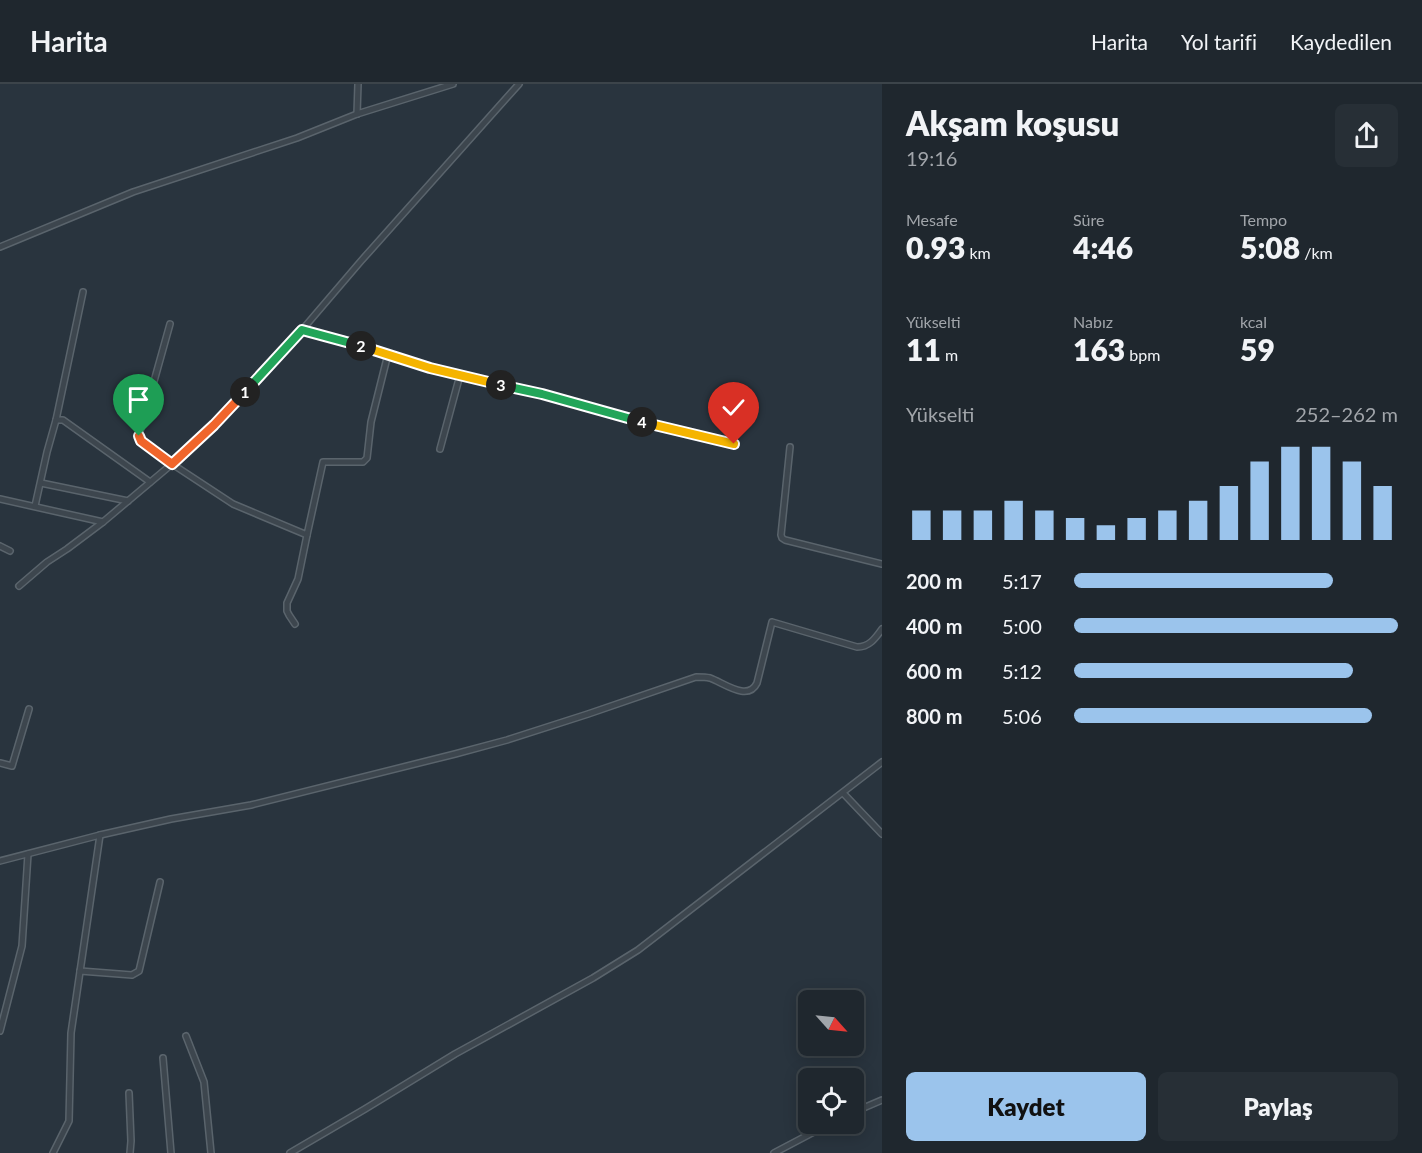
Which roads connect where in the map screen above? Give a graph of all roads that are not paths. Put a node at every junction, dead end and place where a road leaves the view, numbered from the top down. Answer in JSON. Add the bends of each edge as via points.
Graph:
{"nodes":[{"id":1,"x":358,"y":84,"type":"edge"},
{"id":2,"x":453,"y":84,"type":"edge"},
{"id":3,"x":519,"y":84,"type":"edge"},
{"id":4,"x":357,"y":114,"type":"junction"},
{"id":5,"x":0,"y":247,"type":"edge"},
{"id":6,"x":83,"y":292,"type":"dead end"},
{"id":7,"x":170,"y":324,"type":"dead end"},
{"id":8,"x":302,"y":330,"type":"junction"},
{"id":9,"x":388,"y":354,"type":"junction"},
{"id":10,"x":460,"y":375,"type":"junction"},
{"id":11,"x":56,"y":420,"type":"junction"},
{"id":12,"x":734,"y":444,"type":"dead end"},
{"id":13,"x":790,"y":447,"type":"dead end"},
{"id":14,"x":440,"y":449,"type":"dead end"},
{"id":15,"x":172,"y":464,"type":"junction"},
{"id":16,"x":150,"y":482,"type":"junction"},
{"id":17,"x":40,"y":483,"type":"junction"},
{"id":18,"x":0,"y":499,"type":"edge"},
{"id":19,"x":129,"y":501,"type":"junction"},
{"id":20,"x":35,"y":506,"type":"junction"},
{"id":21,"x":103,"y":522,"type":"junction"},
{"id":22,"x":307,"y":535,"type":"junction"},
{"id":23,"x":0,"y":546,"type":"edge"},
{"id":24,"x":10,"y":551,"type":"dead end"},
{"id":25,"x":882,"y":564,"type":"edge"},
{"id":26,"x":19,"y":586,"type":"dead end"},
{"id":27,"x":295,"y":624,"type":"dead end"},
{"id":28,"x":882,"y":629,"type":"edge"},
{"id":29,"x":29,"y":709,"type":"dead end"},
{"id":30,"x":882,"y":762,"type":"edge"},
{"id":31,"x":0,"y":763,"type":"edge"},
{"id":32,"x":843,"y":793,"type":"junction"},
{"id":33,"x":882,"y":834,"type":"edge"},
{"id":34,"x":100,"y":836,"type":"junction"},
{"id":35,"x":28,"y":854,"type":"junction"},
{"id":36,"x":0,"y":861,"type":"edge"},
{"id":37,"x":160,"y":882,"type":"dead end"},
{"id":38,"x":80,"y":971,"type":"junction"},
{"id":39,"x":0,"y":1031,"type":"edge"},
{"id":40,"x":186,"y":1036,"type":"dead end"},
{"id":41,"x":163,"y":1058,"type":"dead end"},
{"id":42,"x":129,"y":1093,"type":"dead end"},
{"id":43,"x":882,"y":1100,"type":"edge"},
{"id":44,"x":864,"y":1108,"type":"edge"},
{"id":45,"x":810,"y":1134,"type":"edge"},
{"id":46,"x":53,"y":1153,"type":"edge"},
{"id":47,"x":130,"y":1153,"type":"edge"},
{"id":48,"x":171,"y":1153,"type":"edge"},
{"id":49,"x":211,"y":1153,"type":"edge"},
{"id":50,"x":290,"y":1153,"type":"edge"},
{"id":51,"x":774,"y":1153,"type":"edge"}],
"edges":[{"from":1,"to":4,"type":"street"},
{"from":2,"to":4,"type":"street"},
{"from":3,"to":8,"type":"street"},
{"from":4,"to":5,"type":"street","via":[[133,192]]},
{"from":6,"to":11,"type":"street"},
{"from":7,"to":15,"type":"street","via":[[139,436]]},
{"from":8,"to":9,"type":"street"},
{"from":8,"to":15,"type":"street"},
{"from":9,"to":10,"type":"street"},
{"from":9,"to":22,"type":"street","via":[[371,422],[367,458],[363,462],[323,462]]},
{"from":10,"to":12,"type":"street"},
{"from":10,"to":14,"type":"street"},
{"from":11,"to":16,"type":"street","via":[[63,420]]},
{"from":11,"to":17,"type":"street"},
{"from":13,"to":25,"type":"street","via":[[782,538]]},
{"from":15,"to":16,"type":"street"},
{"from":15,"to":22,"type":"street","via":[[233,504]]},
{"from":16,"to":19,"type":"street"},
{"from":17,"to":19,"type":"street"},
{"from":17,"to":20,"type":"street"},
{"from":18,"to":20,"type":"street"},
{"from":19,"to":21,"type":"street"},
{"from":20,"to":21,"type":"street"},
{"from":21,"to":26,"type":"street"},
{"from":22,"to":27,"type":"street","via":[[298,579],[287,603],[288,615]]},
{"from":23,"to":24,"type":"street"},
{"from":28,"to":34,"type":"street","via":[[870,644],[857,647],[772,622],[756,686],[749,692],[707,677],[696,678],[507,740],[251,804]]},
{"from":29,"to":31,"type":"street","via":[[12,766]]},
{"from":30,"to":32,"type":"street"},
{"from":32,"to":33,"type":"street"},
{"from":32,"to":50,"type":"street","via":[[638,950]]},
{"from":34,"to":35,"type":"street"},
{"from":34,"to":38,"type":"street"},
{"from":35,"to":36,"type":"street"},
{"from":35,"to":39,"type":"street","via":[[22,946]]},
{"from":37,"to":38,"type":"street","via":[[139,971],[132,975]]},
{"from":38,"to":46,"type":"street","via":[[71,1033],[69,1121]]},
{"from":40,"to":49,"type":"street","via":[[204,1082]]},
{"from":41,"to":48,"type":"street"},
{"from":42,"to":47,"type":"street"},
{"from":43,"to":44,"type":"street"},
{"from":45,"to":51,"type":"street"}]}
